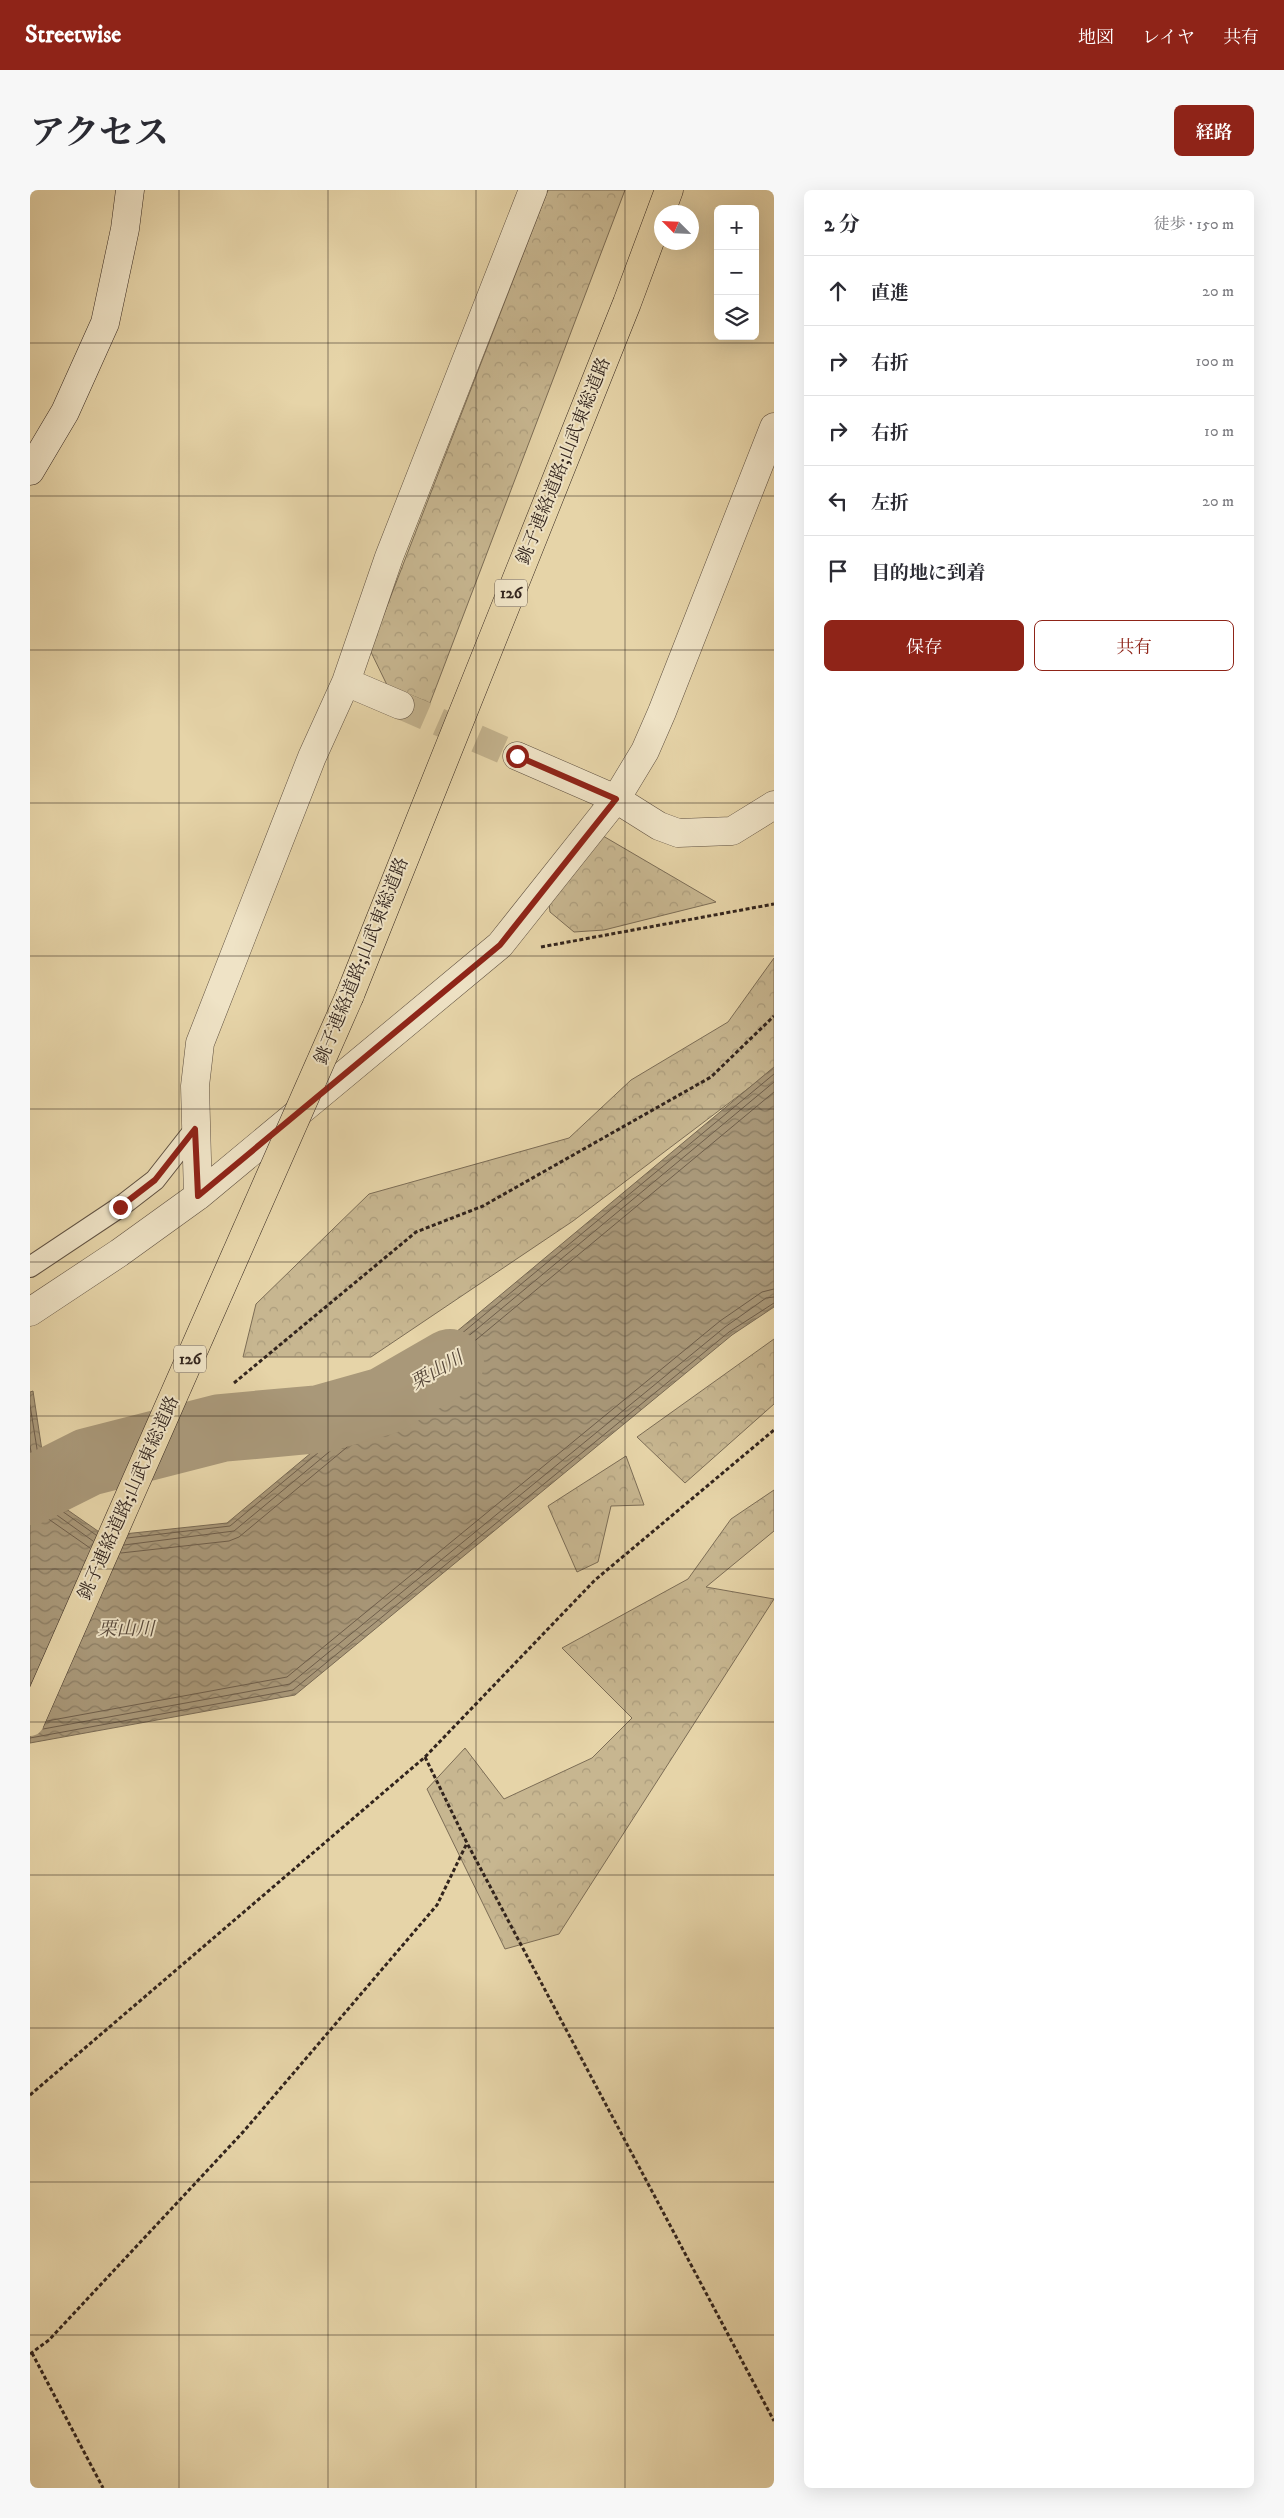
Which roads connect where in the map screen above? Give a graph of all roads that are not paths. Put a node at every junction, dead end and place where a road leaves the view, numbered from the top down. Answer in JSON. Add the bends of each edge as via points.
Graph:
{"nodes":[{"id":1,"x":130,"y":190,"type":"edge"},
{"id":2,"x":533,"y":190,"type":"edge"},
{"id":3,"x":669,"y":190,"type":"edge"},
{"id":4,"x":774,"y":427,"type":"edge"},
{"id":5,"x":30,"y":471,"type":"edge"},
{"id":6,"x":346,"y":682,"type":"junction"},
{"id":7,"x":400,"y":705,"type":"tunnel mouth"},
{"id":8,"x":517,"y":756,"type":"tunnel mouth"},
{"id":9,"x":616,"y":799,"type":"junction"},
{"id":10,"x":774,"y":805,"type":"edge"},
{"id":11,"x":195,"y":1129,"type":"junction"},
{"id":12,"x":198,"y":1196,"type":"junction"},
{"id":13,"x":30,"y":1267,"type":"edge"},
{"id":14,"x":30,"y":1312,"type":"edge"},
{"id":15,"x":30,"y":1722,"type":"edge"}],
"edges":[{"from":1,"to":5,"type":"street","via":[[105,323],[65,412]]},
{"from":2,"to":6,"type":"street","via":[[389,557]]},
{"from":3,"to":15,"type":"highway","name":"銚子連絡道路;山武東総道路","number":"126","bridge":true,"via":[[627,303],[350,995]]},
{"from":4,"to":9,"type":"street","via":[[662,712],[645,751]]},
{"from":6,"to":7,"type":"street"},
{"from":6,"to":11,"type":"street","via":[[312,757],[200,1043]]},
{"from":8,"to":9,"type":"street"},
{"from":9,"to":10,"type":"street","via":[[659,826],[678,833],[732,830]]},
{"from":9,"to":12,"type":"street","via":[[500,945]]},
{"from":11,"to":12,"type":"street"},
{"from":11,"to":13,"type":"lane","via":[[155,1180]]},
{"from":12,"to":14,"type":"street","via":[[120,1253]]}]}
